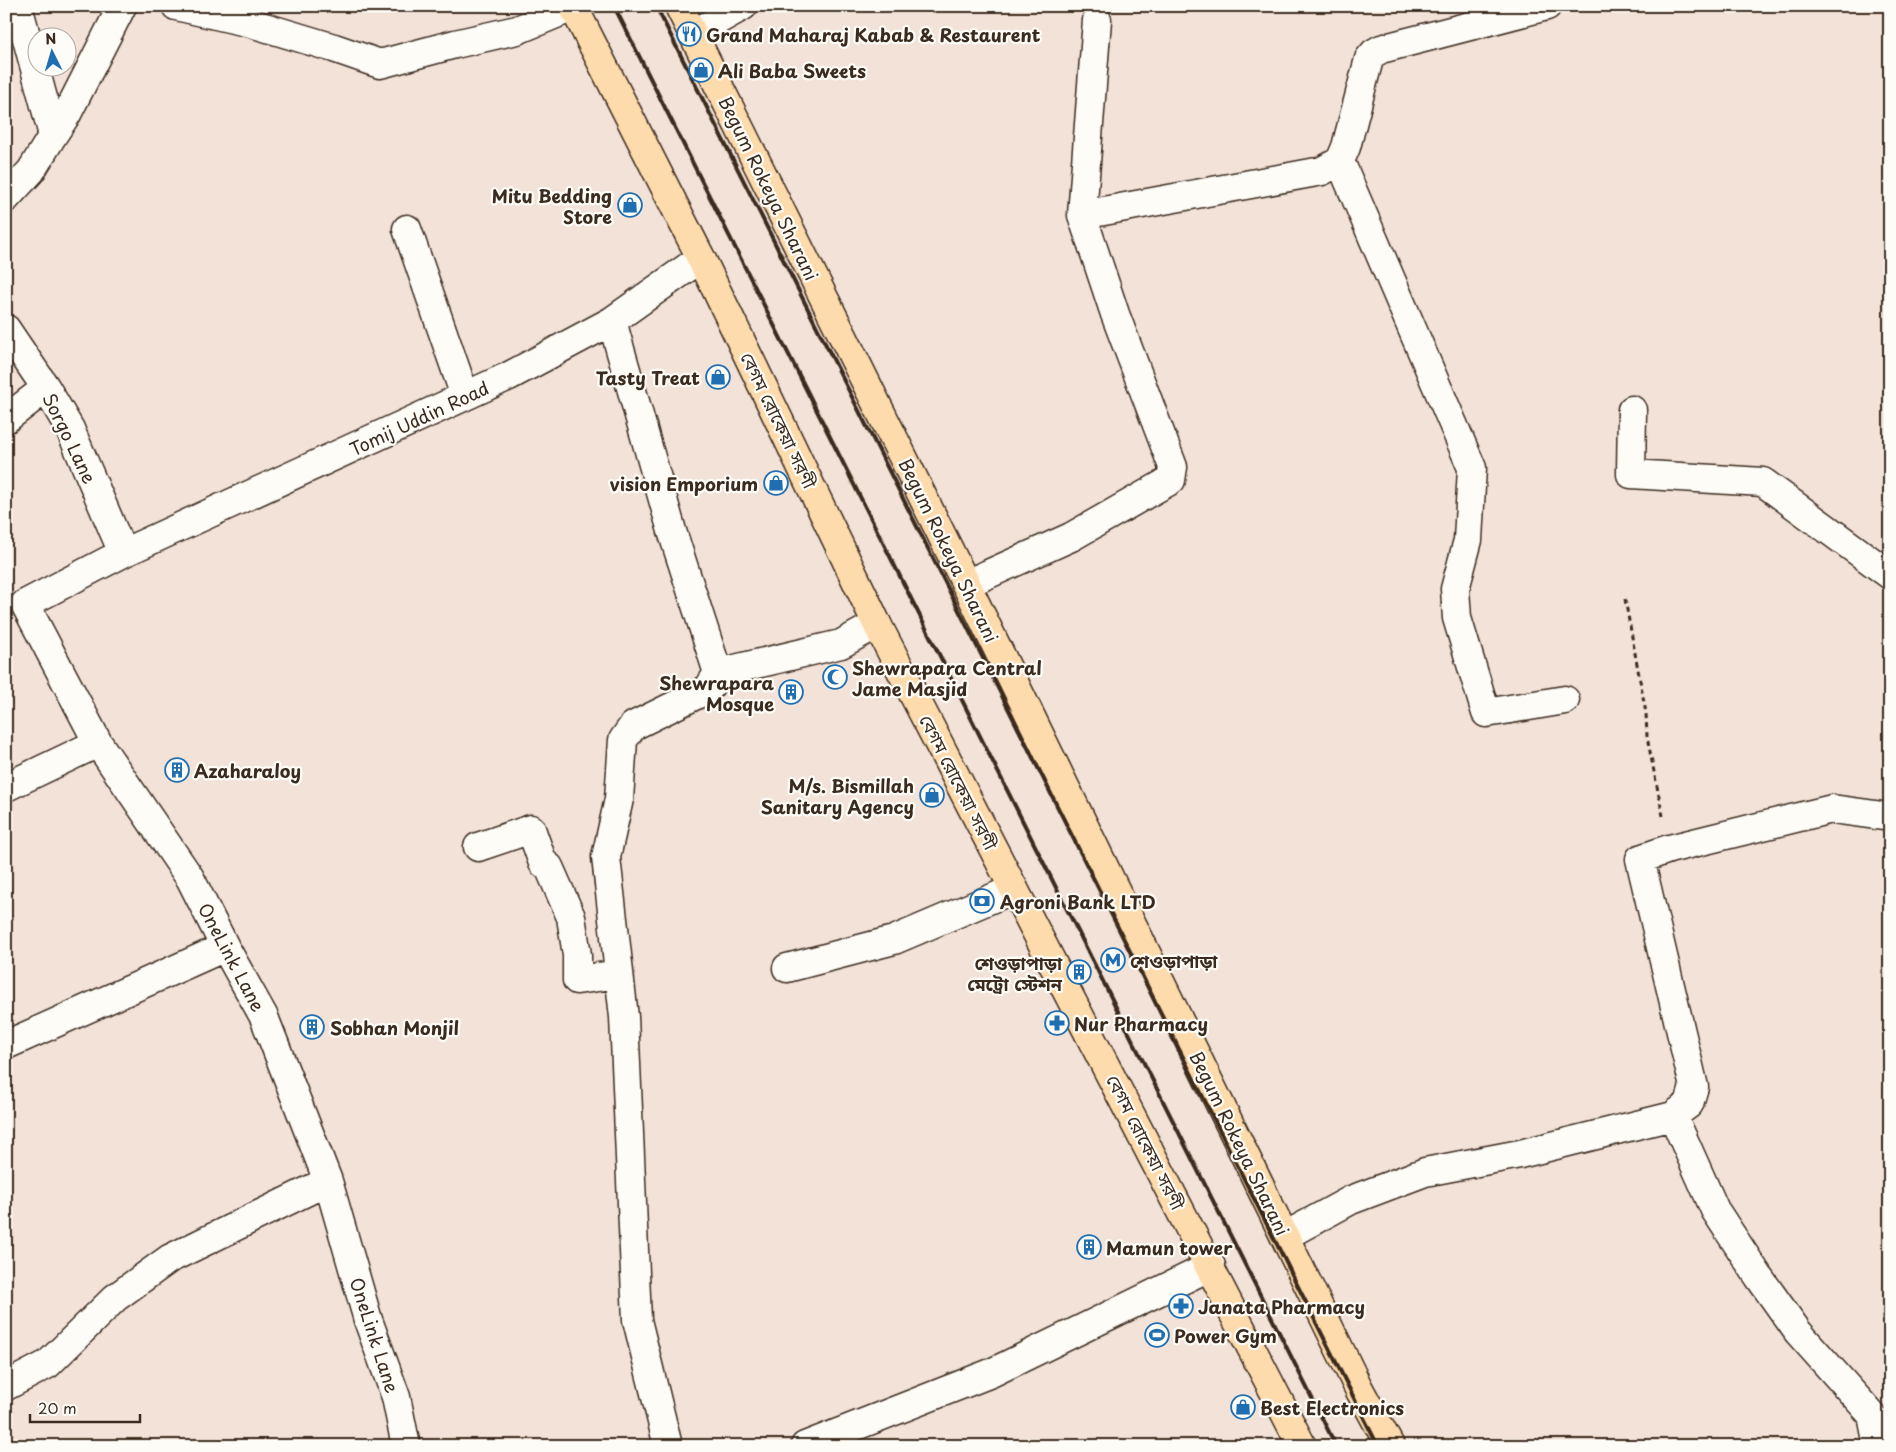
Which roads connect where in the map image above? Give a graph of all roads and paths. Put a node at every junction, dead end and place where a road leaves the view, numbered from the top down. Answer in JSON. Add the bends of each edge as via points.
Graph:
{"nodes":[{"id":1,"x":18,"y":6,"type":"edge"},
{"id":2,"x":122,"y":6,"type":"edge"},
{"id":3,"x":176,"y":6,"type":"edge"},
{"id":4,"x":679,"y":6,"type":"edge"},
{"id":5,"x":743,"y":6,"type":"edge"},
{"id":6,"x":1547,"y":6,"type":"edge"},
{"id":7,"x":573,"y":7,"type":"edge"},
{"id":8,"x":1097,"y":20,"type":"dead end"},
{"id":9,"x":693,"y":34,"type":"junction"},
{"id":10,"x":53,"y":135,"type":"junction"},
{"id":11,"x":1340,"y":161,"type":"junction"},
{"id":12,"x":6,"y":198,"type":"edge"},
{"id":13,"x":1082,"y":215,"type":"junction"},
{"id":14,"x":407,"y":229,"type":"dead end"},
{"id":15,"x":701,"y":258,"type":"junction"},
{"id":16,"x":612,"y":321,"type":"junction"},
{"id":17,"x":6,"y":329,"type":"edge"},
{"id":18,"x":46,"y":388,"type":"junction"},
{"id":19,"x":465,"y":396,"type":"junction"},
{"id":20,"x":1632,"y":410,"type":"dead end"},
{"id":21,"x":6,"y":418,"type":"edge"},
{"id":22,"x":123,"y":553,"type":"junction"},
{"id":23,"x":1890,"y":575,"type":"edge"},
{"id":24,"x":966,"y":584,"type":"junction"},
{"id":25,"x":1625,"y":599,"type":"dead end"},
{"id":26,"x":877,"y":624,"type":"junction"},
{"id":27,"x":718,"y":673,"type":"junction"},
{"id":28,"x":1565,"y":700,"type":"dead end"},
{"id":29,"x":98,"y":743,"type":"junction"},
{"id":30,"x":6,"y":787,"type":"edge"},
{"id":31,"x":1890,"y":817,"type":"edge"},
{"id":32,"x":478,"y":847,"type":"dead end"},
{"id":33,"x":1669,"y":849,"type":"junction"},
{"id":34,"x":1014,"y":889,"type":"junction"},
{"id":35,"x":225,"y":947,"type":"junction"},
{"id":36,"x":787,"y":968,"type":"dead end"},
{"id":37,"x":619,"y":974,"type":"junction"},
{"id":38,"x":6,"y":1045,"type":"edge"},
{"id":39,"x":1673,"y":1116,"type":"junction"},
{"id":40,"x":328,"y":1181,"type":"junction"},
{"id":41,"x":1285,"y":1236,"type":"junction"},
{"id":42,"x":1211,"y":1266,"type":"junction"},
{"id":43,"x":6,"y":1386,"type":"edge"},
{"id":44,"x":406,"y":1446,"type":"edge"},
{"id":45,"x":668,"y":1446,"type":"edge"},
{"id":46,"x":805,"y":1446,"type":"edge"},
{"id":47,"x":1302,"y":1446,"type":"edge"},
{"id":48,"x":1390,"y":1446,"type":"edge"},
{"id":49,"x":1878,"y":1446,"type":"edge"}],
"edges":[{"from":1,"to":10,"type":"street"},
{"from":2,"to":10,"type":"street"},
{"from":3,"to":7,"type":"street","via":[[251,23],[380,64],[517,30]]},
{"from":4,"to":9,"type":"main road","name":"Begum Rokeya Sharani"},
{"from":5,"to":9,"type":"street"},
{"from":6,"to":11,"type":"street","via":[[1374,53],[1369,59]]},
{"from":7,"to":15,"type":"main road","name":"বেগম রোকেয়া সরণী"},
{"from":8,"to":13,"type":"street"},
{"from":9,"to":24,"type":"main road","name":"Begum Rokeya Sharani"},
{"from":10,"to":12,"type":"street","via":[[31,172]]},
{"from":11,"to":13,"type":"street","via":[[1322,171]]},
{"from":11,"to":28,"type":"street","via":[[1472,468],[1468,540],[1455,589],[1457,618],[1486,712]]},
{"from":13,"to":24,"type":"street","via":[[1173,468],[1173,476],[1071,537]]},
{"from":14,"to":19,"type":"street"},
{"from":15,"to":16,"type":"street","name":"Tomij Uddin Road"},
{"from":15,"to":26,"type":"main road","name":"বেগম রোকেয়া সরণী"},
{"from":16,"to":19,"type":"street","name":"Tomij Uddin Road"},
{"from":16,"to":27,"type":"street","via":[[672,531]]},
{"from":17,"to":18,"type":"street","name":"Sorgo Lane"},
{"from":18,"to":21,"type":"street"},
{"from":18,"to":22,"type":"street","name":"Sorgo Lane","via":[[70,429]]},
{"from":19,"to":22,"type":"street","name":"Tomij Uddin Road"},
{"from":20,"to":23,"type":"street","via":[[1631,474],[1763,482]]},
{"from":22,"to":29,"type":"street","name":"OneLink Lane","via":[[24,604]]},
{"from":24,"to":41,"type":"main road","name":"Begum Rokeya Sharani"},
{"from":25,"to":33,"type":"path"},
{"from":26,"to":27,"type":"street","via":[[841,644]]},
{"from":26,"to":34,"type":"main road","name":"বেগম রোকেয়া সরণী"},
{"from":27,"to":37,"type":"street","via":[[708,689],[633,726],[624,740],[619,799],[606,857]]},
{"from":29,"to":30,"type":"street"},
{"from":29,"to":35,"type":"street","name":"OneLink Lane","via":[[190,878]]},
{"from":31,"to":33,"type":"street","via":[[1832,809]]},
{"from":32,"to":37,"type":"street","via":[[530,829],[543,863],[549,867],[571,917],[577,980]]},
{"from":33,"to":39,"type":"street","via":[[1640,859],[1694,1087],[1689,1104]]},
{"from":34,"to":36,"type":"street","via":[[894,940]]},
{"from":34,"to":42,"type":"main road","name":"বেগম রোকেয়া সরণী"},
{"from":35,"to":38,"type":"street"},
{"from":35,"to":40,"type":"street","name":"OneLink Lane","via":[[264,1017]]},
{"from":37,"to":45,"type":"street","via":[[624,1017],[637,1320]]},
{"from":39,"to":41,"type":"street","via":[[1520,1154],[1425,1172],[1351,1200]]},
{"from":39,"to":49,"type":"street","via":[[1715,1210],[1798,1332],[1872,1415]]},
{"from":40,"to":43,"type":"street","via":[[168,1259],[116,1298],[48,1364]]},
{"from":40,"to":44,"type":"street","name":"OneLink Lane","via":[[368,1320],[396,1397]]},
{"from":41,"to":48,"type":"main road","name":"Begum Rokeya Sharani"},
{"from":42,"to":46,"type":"street","via":[[991,1373]]},
{"from":42,"to":47,"type":"main road","name":"বেগম রোকেয়া সরণী"}]}
